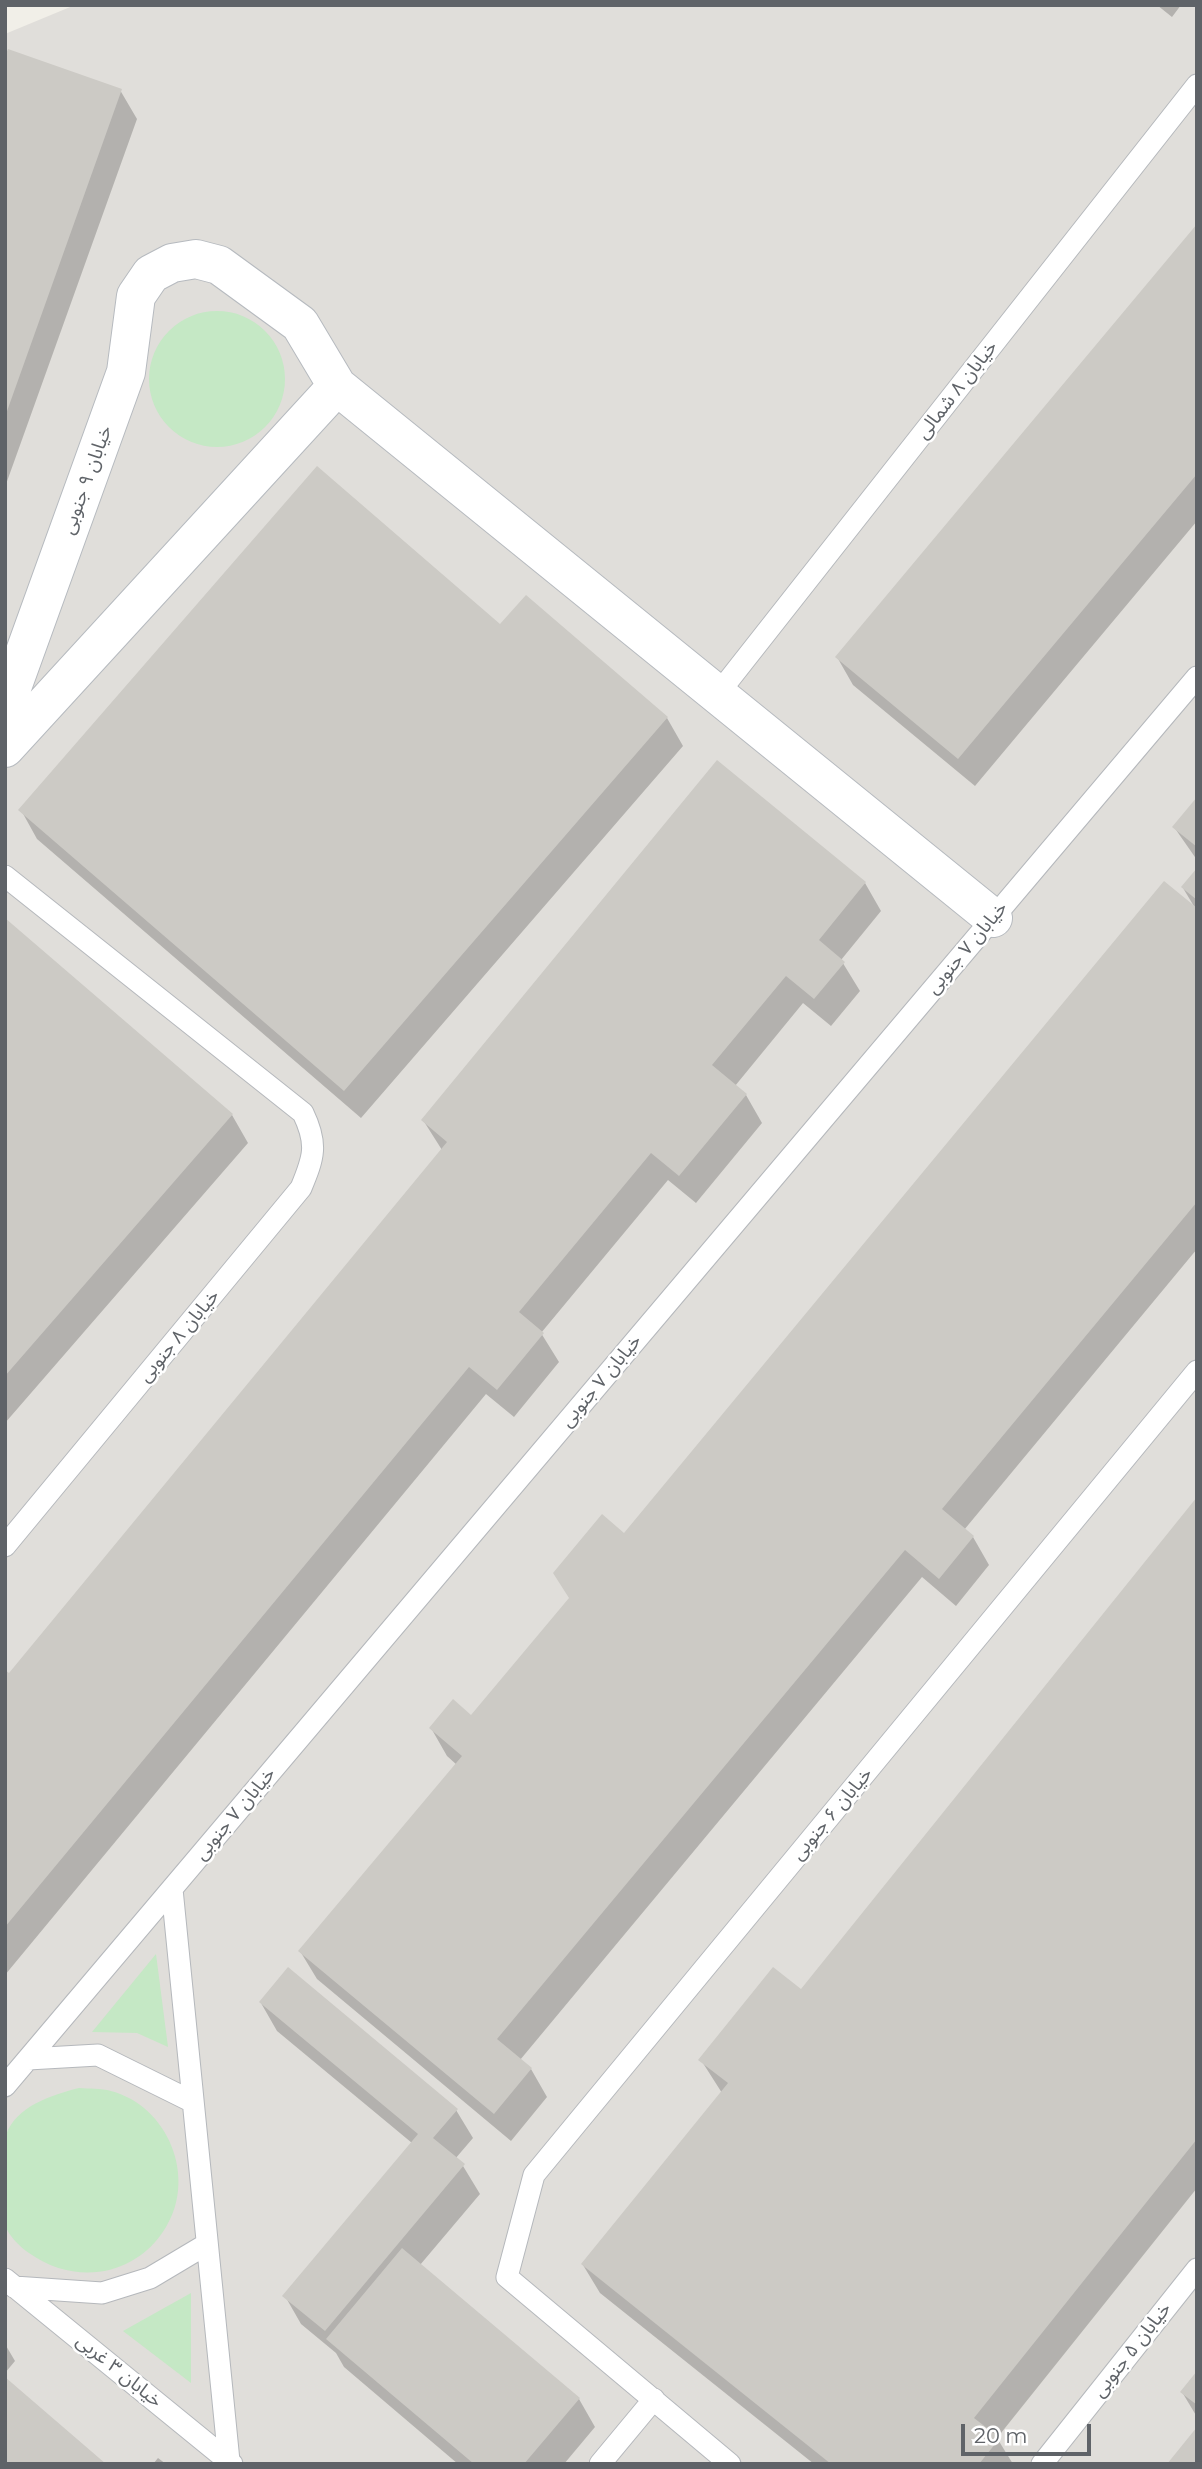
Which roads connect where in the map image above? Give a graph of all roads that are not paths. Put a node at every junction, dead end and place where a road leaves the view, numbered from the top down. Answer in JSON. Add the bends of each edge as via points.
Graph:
{"nodes":[{"id":1,"x":1197,"y":85,"type":"edge"},
{"id":2,"x":337,"y":386,"type":"junction"},
{"id":3,"x":1197,"y":677,"type":"edge"},
{"id":4,"x":717,"y":695,"type":"junction"},
{"id":5,"x":5,"y":707,"type":"edge"},
{"id":6,"x":5,"y":748,"type":"edge"},
{"id":7,"x":5,"y":876,"type":"edge"},
{"id":8,"x":993,"y":918,"type":"junction"},
{"id":9,"x":1197,"y":1371,"type":"edge"},
{"id":10,"x":5,"y":1546,"type":"edge"},
{"id":11,"x":172,"y":1889,"type":"junction"},
{"id":12,"x":28,"y":2059,"type":"junction"},
{"id":13,"x":5,"y":2086,"type":"edge"},
{"id":14,"x":193,"y":2102,"type":"junction"},
{"id":15,"x":207,"y":2245,"type":"junction"},
{"id":16,"x":1197,"y":2269,"type":"edge"},
{"id":17,"x":10,"y":2283,"type":"edge"},
{"id":18,"x":654,"y":2399,"type":"junction"},
{"id":19,"x":230,"y":2462,"type":"edge"},
{"id":20,"x":727,"y":2463,"type":"edge"},
{"id":21,"x":600,"y":2464,"type":"edge"},
{"id":22,"x":1042,"y":2464,"type":"edge"}],
"edges":[{"from":1,"to":4,"type":"lane","name":"خیابان ۸ شمالی"},
{"from":2,"to":4,"type":"street"},
{"from":2,"to":5,"type":"street","name":"خیابان ۹ جنوبی","via":[[300,324],[219,265],[196,259],[172,263],[151,274],[136,296],[126,372]]},
{"from":2,"to":6,"type":"street"},
{"from":3,"to":8,"type":"lane","name":"خیابان ۷ جنوبی"},
{"from":4,"to":8,"type":"street"},
{"from":7,"to":10,"type":"lane","name":"خیابان ۸ جنوبی","via":[[303,1113],[313,1135],[313,1159],[301,1188]]},
{"from":8,"to":11,"type":"lane","name":"خیابان ۷ جنوبی"},
{"from":9,"to":18,"type":"lane","name":"خیابان ۶ جنوبی","via":[[534,2175],[507,2277]]},
{"from":11,"to":12,"type":"lane","name":"خیابان ۷ جنوبی"},
{"from":11,"to":14,"type":"lane"},
{"from":12,"to":13,"type":"lane","name":"خیابان ۷ جنوبی"},
{"from":12,"to":14,"type":"lane","via":[[98,2055]]},
{"from":14,"to":15,"type":"lane"},
{"from":15,"to":17,"type":"lane","via":[[150,2278],[102,2293]]},
{"from":15,"to":19,"type":"lane"},
{"from":16,"to":22,"type":"lane","name":"خیابان ۵ جنوبی"},
{"from":17,"to":19,"type":"lane","name":"خیابان ۳ غربی"},
{"from":18,"to":20,"type":"lane"},
{"from":18,"to":21,"type":"lane"}]}
